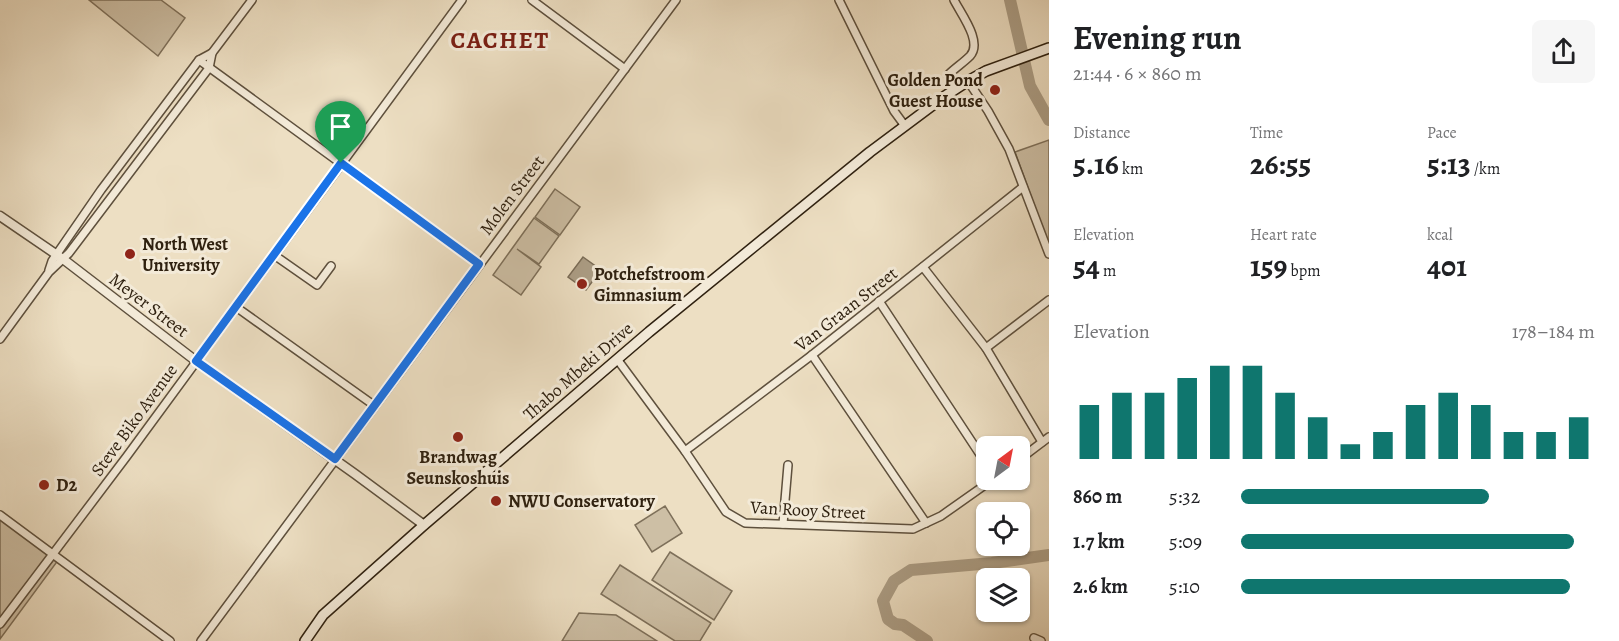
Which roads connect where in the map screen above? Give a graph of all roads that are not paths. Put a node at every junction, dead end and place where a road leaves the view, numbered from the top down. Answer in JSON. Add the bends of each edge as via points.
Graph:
{"nodes":[{"id":1,"x":252,"y":0,"type":"edge"},
{"id":2,"x":462,"y":0,"type":"edge"},
{"id":3,"x":532,"y":0,"type":"edge"},
{"id":4,"x":676,"y":0,"type":"edge"},
{"id":5,"x":839,"y":0,"type":"edge"},
{"id":6,"x":954,"y":0,"type":"edge"},
{"id":7,"x":1049,"y":48,"type":"edge"},
{"id":8,"x":212,"y":54,"type":"junction"},
{"id":9,"x":199,"y":60,"type":"junction"},
{"id":10,"x":209,"y":68,"type":"junction"},
{"id":11,"x":625,"y":69,"type":"junction"},
{"id":12,"x":948,"y":75,"type":"dead end"},
{"id":13,"x":968,"y":81,"type":"junction"},
{"id":14,"x":905,"y":126,"type":"junction"},
{"id":15,"x":341,"y":163,"type":"junction"},
{"id":16,"x":1023,"y":187,"type":"junction"},
{"id":17,"x":0,"y":216,"type":"edge"},
{"id":18,"x":1049,"y":254,"type":"edge"},
{"id":19,"x":274,"y":255,"type":"junction"},
{"id":20,"x":59,"y":257,"type":"junction"},
{"id":21,"x":479,"y":264,"type":"junction"},
{"id":22,"x":331,"y":266,"type":"dead end"},
{"id":23,"x":923,"y":267,"type":"junction"},
{"id":24,"x":1049,"y":300,"type":"edge"},
{"id":25,"x":879,"y":301,"type":"junction"},
{"id":26,"x":236,"y":307,"type":"junction"},
{"id":27,"x":0,"y":339,"type":"edge"},
{"id":28,"x":986,"y":348,"type":"junction"},
{"id":29,"x":812,"y":355,"type":"junction"},
{"id":30,"x":617,"y":359,"type":"junction"},
{"id":31,"x":196,"y":361,"type":"junction"},
{"id":32,"x":375,"y":405,"type":"junction"},
{"id":33,"x":1046,"y":439,"type":"edge"},
{"id":34,"x":976,"y":448,"type":"edge"},
{"id":35,"x":1030,"y":451,"type":"edge"},
{"id":36,"x":685,"y":452,"type":"junction"},
{"id":37,"x":335,"y":459,"type":"junction"},
{"id":38,"x":788,"y":465,"type":"dead end"},
{"id":39,"x":978,"y":490,"type":"edge"},
{"id":40,"x":0,"y":515,"type":"edge"},
{"id":41,"x":783,"y":524,"type":"junction"},
{"id":42,"x":926,"y":524,"type":"junction"},
{"id":43,"x":424,"y":525,"type":"junction"},
{"id":44,"x":53,"y":554,"type":"junction"},
{"id":45,"x":0,"y":624,"type":"edge"},
{"id":46,"x":170,"y":641,"type":"edge"},
{"id":47,"x":201,"y":641,"type":"edge"},
{"id":48,"x":305,"y":641,"type":"edge"}],
"edges":[{"from":1,"to":8,"type":"street"},
{"from":2,"to":15,"type":"street","name":"Steve Biko Avenue"},
{"from":3,"to":11,"type":"street"},
{"from":4,"to":11,"type":"street","name":"Molen Street"},
{"from":5,"to":14,"type":"street"},
{"from":6,"to":12,"type":"street","via":[[975,45],[970,56]]},
{"from":7,"to":13,"type":"main road","name":"Thabo Mbeki Drive"},
{"from":8,"to":9,"type":"street"},
{"from":8,"to":10,"type":"street"},
{"from":9,"to":10,"type":"street"},
{"from":9,"to":20,"type":"street","via":[[101,190]]},
{"from":10,"to":15,"type":"street"},
{"from":10,"to":20,"type":"street"},
{"from":11,"to":21,"type":"street","name":"Molen Street"},
{"from":13,"to":14,"type":"main road","name":"Thabo Mbeki Drive"},
{"from":13,"to":16,"type":"street","via":[[1006,143]]},
{"from":14,"to":30,"type":"main road","name":"Thabo Mbeki Drive"},
{"from":15,"to":19,"type":"street","name":"Steve Biko Avenue"},
{"from":15,"to":21,"type":"street"},
{"from":16,"to":18,"type":"street"},
{"from":16,"to":23,"type":"street","name":"Van Graan Street"},
{"from":17,"to":20,"type":"street","name":"Meyer Street"},
{"from":19,"to":22,"type":"street","via":[[317,285]]},
{"from":19,"to":26,"type":"street","name":"Steve Biko Avenue"},
{"from":20,"to":27,"type":"street","via":[[52,261],[49,272]]},
{"from":20,"to":31,"type":"street","name":"Meyer Street"},
{"from":21,"to":32,"type":"street","name":"Molen Street"},
{"from":23,"to":25,"type":"street","name":"Van Graan Street"},
{"from":23,"to":28,"type":"street"},
{"from":24,"to":28,"type":"street"},
{"from":25,"to":29,"type":"street","name":"Van Graan Street"},
{"from":25,"to":34,"type":"street"},
{"from":26,"to":31,"type":"street","name":"Steve Biko Avenue"},
{"from":26,"to":32,"type":"street"},
{"from":28,"to":33,"type":"street"},
{"from":29,"to":36,"type":"street","name":"Van Graan Street"},
{"from":29,"to":42,"type":"street"},
{"from":30,"to":36,"type":"street","name":"Van Rooy Street"},
{"from":30,"to":43,"type":"main road","name":"Thabo Mbeki Drive"},
{"from":31,"to":37,"type":"street","name":"Meyer Street"},
{"from":31,"to":44,"type":"street","name":"Steve Biko Avenue"},
{"from":32,"to":37,"type":"street","name":"Molen Street"},
{"from":33,"to":35,"type":"street"},
{"from":36,"to":41,"type":"street","name":"Van Rooy Street","via":[[726,512],[745,523]]},
{"from":37,"to":43,"type":"street","name":"Meyer Street"},
{"from":37,"to":47,"type":"street","name":"Molen Street"},
{"from":38,"to":41,"type":"street"},
{"from":39,"to":42,"type":"street","name":"Van Rooy Street"},
{"from":40,"to":44,"type":"street"},
{"from":41,"to":42,"type":"street","name":"Van Rooy Street","via":[[913,529]]},
{"from":43,"to":48,"type":"main road","name":"Thabo Mbeki Drive","via":[[323,615]]},
{"from":44,"to":45,"type":"street","name":"Steve Biko Avenue"},
{"from":44,"to":46,"type":"street"}]}
